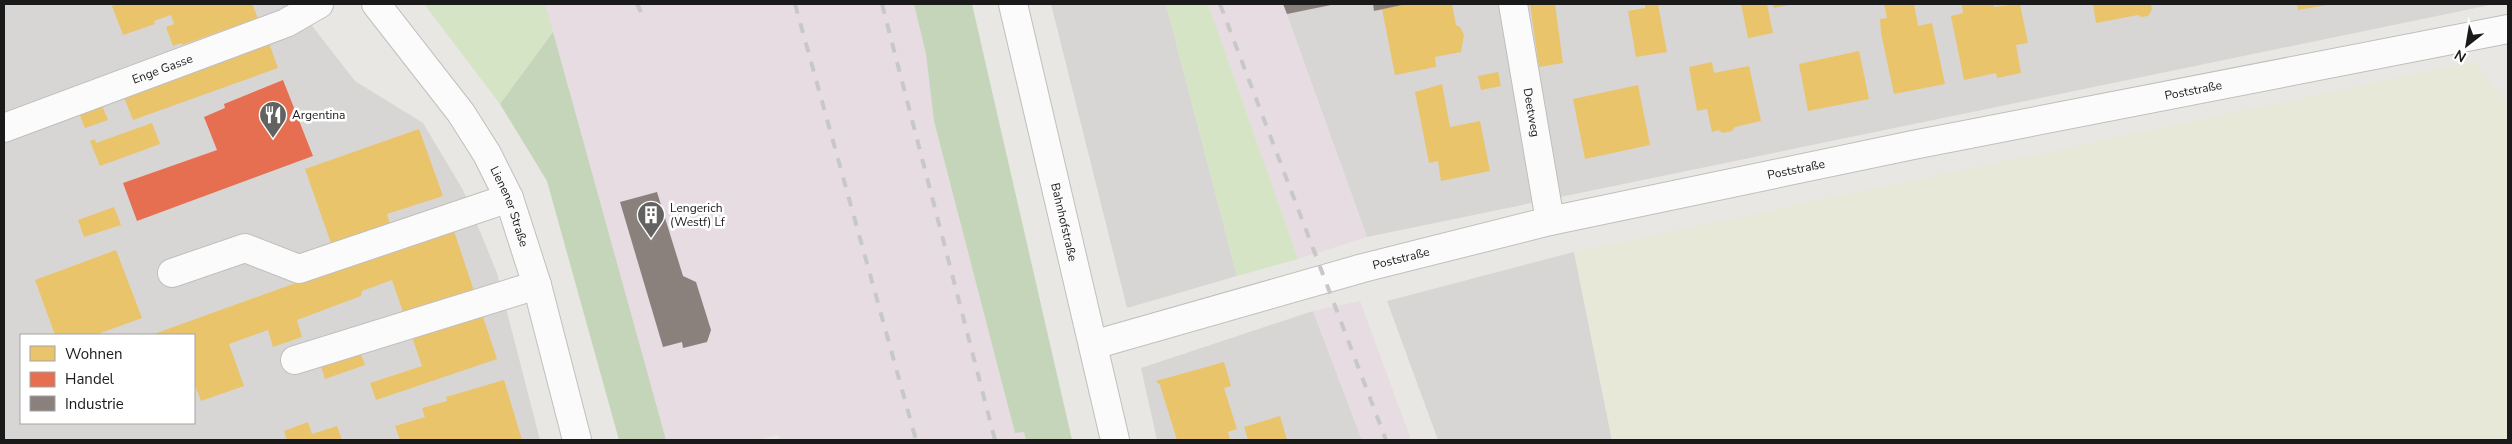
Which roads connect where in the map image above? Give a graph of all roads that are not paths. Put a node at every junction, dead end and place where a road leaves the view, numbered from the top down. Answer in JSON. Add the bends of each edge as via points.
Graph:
{"nodes":[{"id":1,"x":319,"y":4,"type":"edge"},
{"id":2,"x":376,"y":4,"type":"edge"},
{"id":3,"x":1012,"y":4,"type":"edge"},
{"id":4,"x":1513,"y":4,"type":"edge"},
{"id":5,"x":2508,"y":29,"type":"edge"},
{"id":6,"x":4,"y":128,"type":"edge"},
{"id":7,"x":509,"y":198,"type":"junction"},
{"id":8,"x":1550,"y":221,"type":"junction"},
{"id":9,"x":172,"y":273,"type":"dead end"},
{"id":10,"x":537,"y":285,"type":"junction"},
{"id":11,"x":1093,"y":345,"type":"junction"},
{"id":12,"x":295,"y":360,"type":"dead end"},
{"id":13,"x":577,"y":440,"type":"edge"},
{"id":14,"x":1115,"y":440,"type":"edge"}],
"edges":[{"from":1,"to":6,"type":"street","name":"Enge Gasse","via":[[286,23]]},
{"from":2,"to":7,"type":"street","name":"Lienener Straße","via":[[461,113]]},
{"from":3,"to":11,"type":"street","name":"Bahnhofstraße"},
{"from":4,"to":8,"type":"street","name":"Deetweg"},
{"from":5,"to":8,"type":"street","name":"Poststraße","via":[[1913,145]]},
{"from":7,"to":9,"type":"street","via":[[299,268],[246,248]]},
{"from":7,"to":10,"type":"street","name":"Lienener Straße"},
{"from":8,"to":11,"type":"street","name":"Poststraße","via":[[1362,268]]},
{"from":10,"to":12,"type":"street"},
{"from":10,"to":13,"type":"street","name":"Lienener Straße"},
{"from":11,"to":14,"type":"street","name":"Bahnhofstraße"}]}
